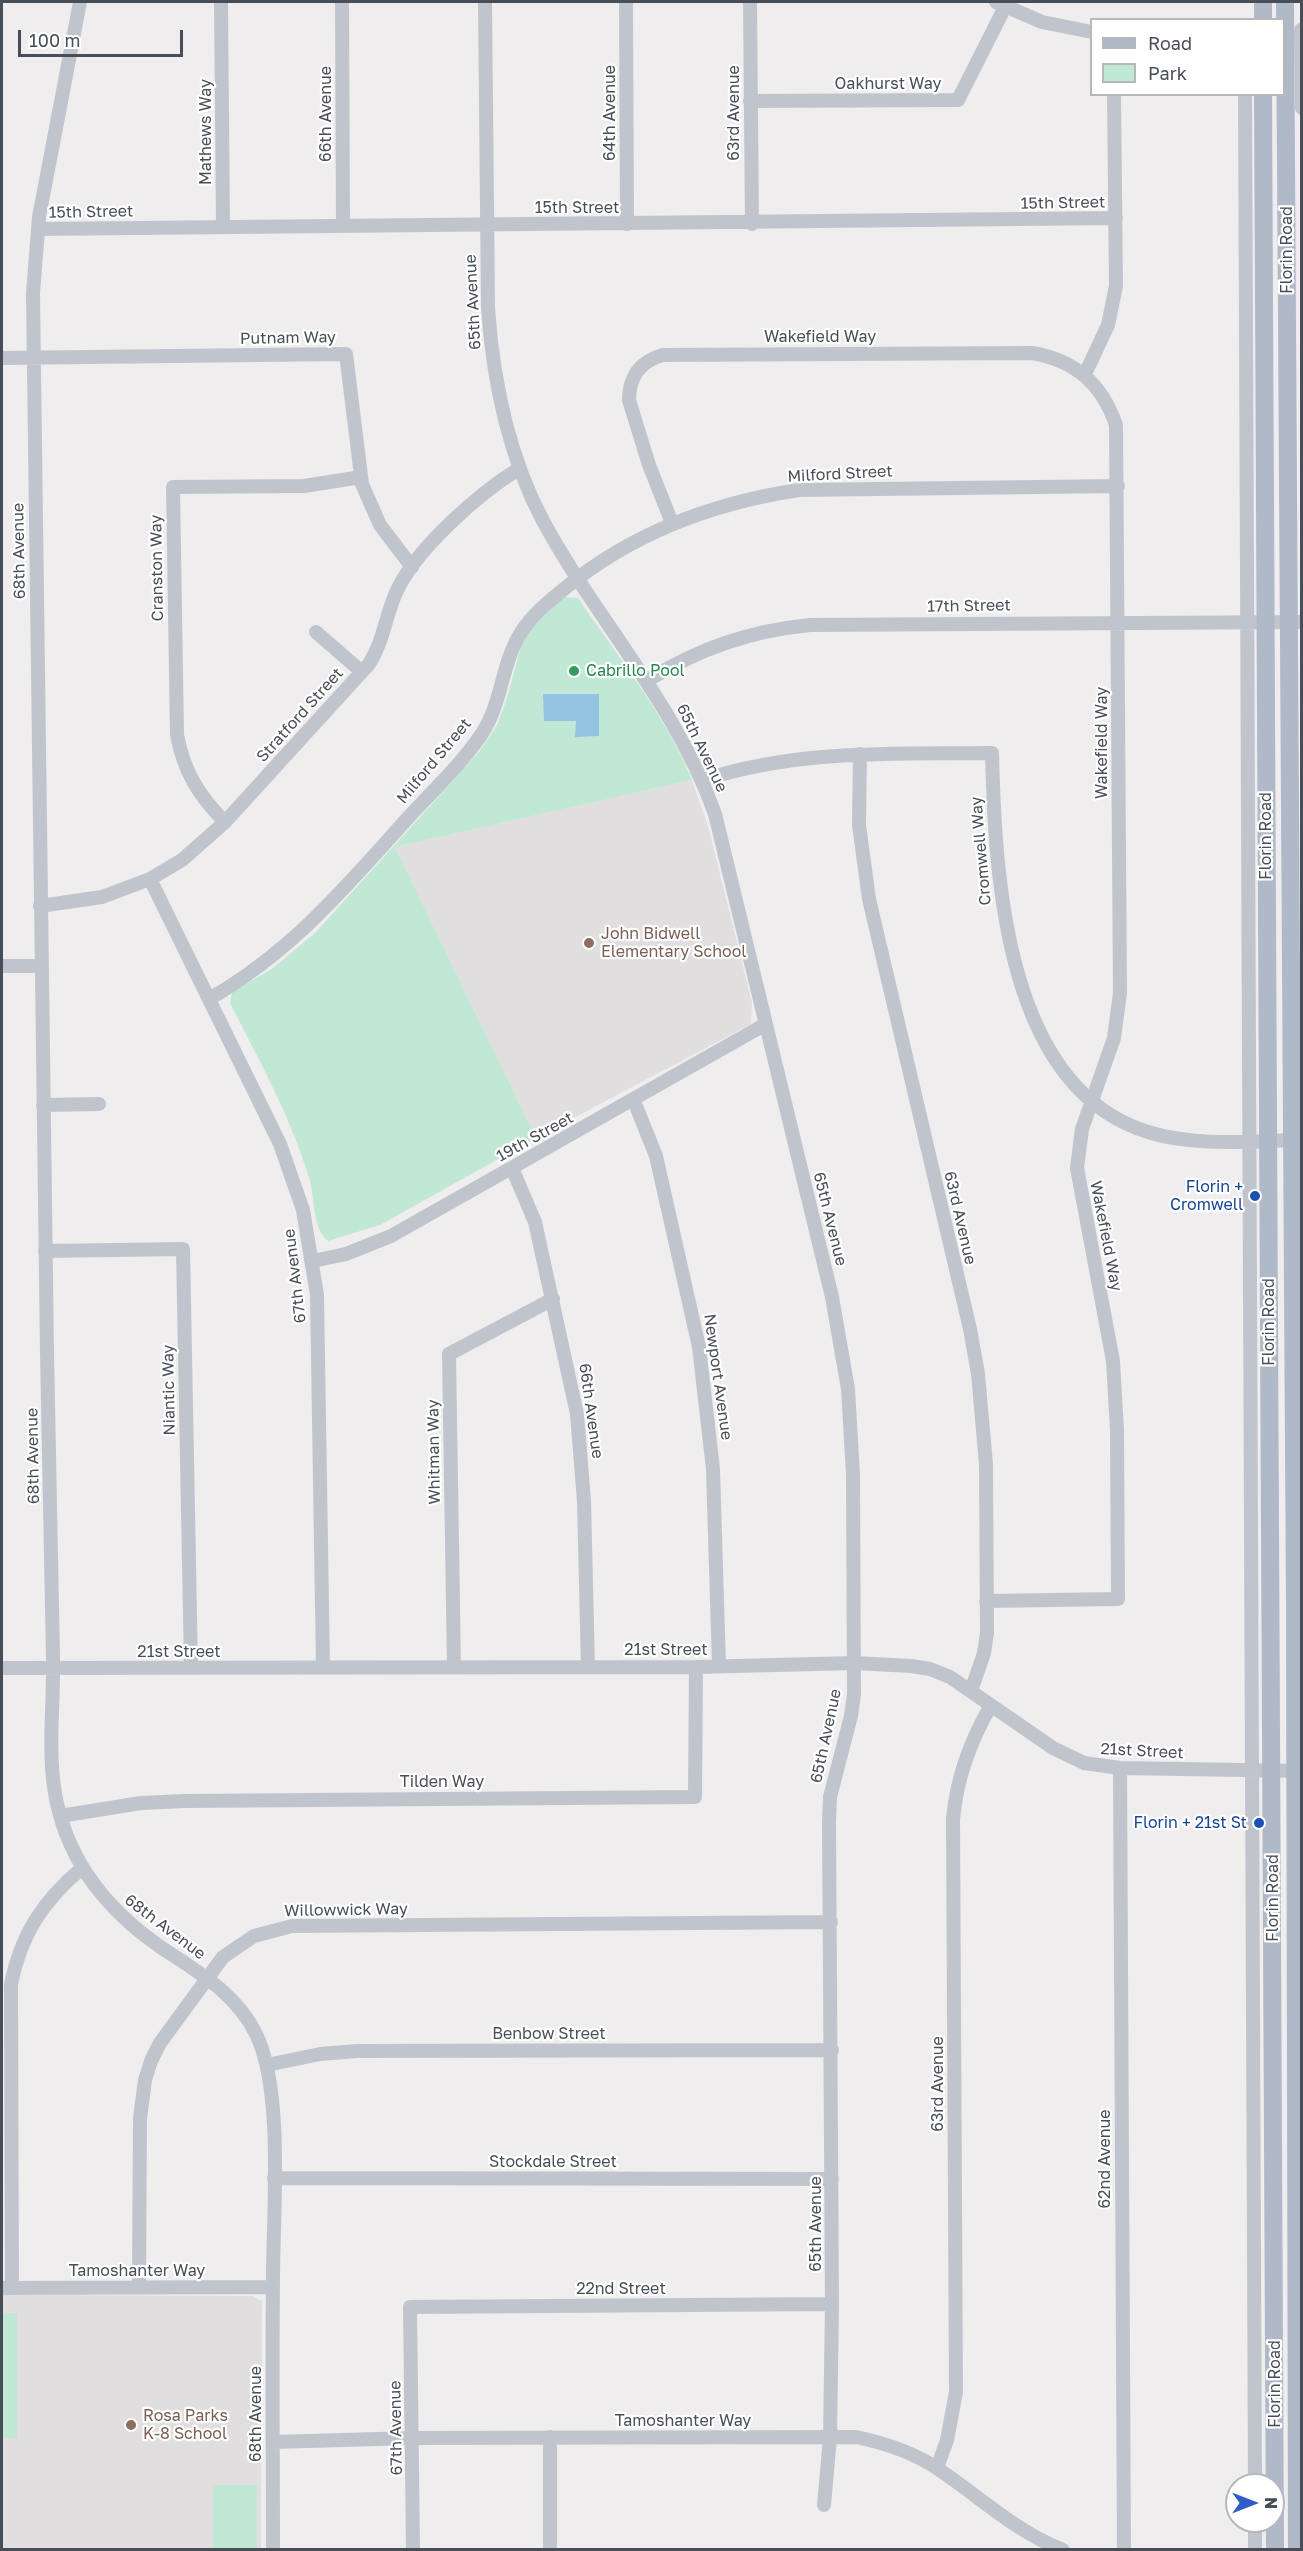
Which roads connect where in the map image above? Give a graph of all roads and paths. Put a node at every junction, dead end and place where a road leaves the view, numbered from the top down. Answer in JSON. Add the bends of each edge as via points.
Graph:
{"nodes":[{"id":1,"x":80,"y":2,"type":"edge"},
{"id":2,"x":221,"y":2,"type":"edge"},
{"id":3,"x":342,"y":2,"type":"edge"},
{"id":4,"x":485,"y":2,"type":"edge"},
{"id":5,"x":626,"y":2,"type":"edge"},
{"id":6,"x":750,"y":2,"type":"edge"},
{"id":7,"x":1263,"y":2,"type":"edge"},
{"id":8,"x":1285,"y":2,"type":"edge"},
{"id":9,"x":1001,"y":4,"type":"edge"},
{"id":10,"x":1263,"y":18,"type":"edge"},
{"id":11,"x":1293,"y":31,"type":"edge"},
{"id":12,"x":1090,"y":32,"type":"edge"},
{"id":13,"x":1114,"y":96,"type":"edge"},
{"id":14,"x":1245,"y":96,"type":"edge"},
{"id":15,"x":1263,"y":96,"type":"edge"},
{"id":16,"x":750,"y":101,"type":"junction"},
{"id":17,"x":1302,"y":108,"type":"edge"},
{"id":18,"x":1116,"y":218,"type":"junction"},
{"id":19,"x":486,"y":224,"type":"junction"},
{"id":20,"x":627,"y":224,"type":"junction"},
{"id":21,"x":752,"y":224,"type":"junction"},
{"id":22,"x":343,"y":226,"type":"junction"},
{"id":23,"x":223,"y":227,"type":"junction"},
{"id":24,"x":38,"y":229,"type":"junction"},
{"id":25,"x":2,"y":358,"type":"edge"},
{"id":26,"x":33,"y":358,"type":"junction"},
{"id":27,"x":1085,"y":374,"type":"junction"},
{"id":28,"x":520,"y":468,"type":"junction"},
{"id":29,"x":361,"y":477,"type":"junction"},
{"id":30,"x":1118,"y":486,"type":"junction"},
{"id":31,"x":672,"y":523,"type":"junction"},
{"id":32,"x":412,"y":567,"type":"junction"},
{"id":33,"x":578,"y":577,"type":"junction"},
{"id":34,"x":1118,"y":622,"type":"junction"},
{"id":35,"x":1246,"y":622,"type":"junction"},
{"id":36,"x":1266,"y":622,"type":"junction"},
{"id":37,"x":1296,"y":622,"type":"edge"},
{"id":38,"x":316,"y":632,"type":"dead end"},
{"id":39,"x":362,"y":672,"type":"junction"},
{"id":40,"x":648,"y":680,"type":"junction"},
{"id":41,"x":860,"y":754,"type":"junction"},
{"id":42,"x":703,"y":780,"type":"junction"},
{"id":43,"x":225,"y":822,"type":"junction"},
{"id":44,"x":150,"y":879,"type":"junction"},
{"id":45,"x":40,"y":906,"type":"junction"},
{"id":46,"x":2,"y":966,"type":"edge"},
{"id":47,"x":41,"y":966,"type":"junction"},
{"id":48,"x":209,"y":999,"type":"junction"},
{"id":49,"x":766,"y":1024,"type":"junction"},
{"id":50,"x":634,"y":1101,"type":"junction"},
{"id":51,"x":1090,"y":1102,"type":"junction"},
{"id":52,"x":99,"y":1104,"type":"dead end"},
{"id":53,"x":43,"y":1105,"type":"junction"},
{"id":54,"x":1249,"y":1140,"type":"junction"},
{"id":55,"x":1268,"y":1140,"type":"junction"},
{"id":56,"x":1297,"y":1140,"type":"edge"},
{"id":57,"x":512,"y":1168,"type":"junction"},
{"id":58,"x":45,"y":1251,"type":"junction"},
{"id":59,"x":313,"y":1261,"type":"junction"},
{"id":60,"x":553,"y":1299,"type":"junction"},
{"id":61,"x":986,"y":1601,"type":"junction"},
{"id":62,"x":1271,"y":1606,"type":"junction"},
{"id":63,"x":1298,"y":1606,"type":"edge"},
{"id":64,"x":855,"y":1663,"type":"junction"},
{"id":65,"x":719,"y":1666,"type":"junction"},
{"id":66,"x":454,"y":1667,"type":"junction"},
{"id":67,"x":588,"y":1667,"type":"junction"},
{"id":68,"x":696,"y":1667,"type":"junction"},
{"id":69,"x":2,"y":1668,"type":"edge"},
{"id":70,"x":191,"y":1668,"type":"junction"},
{"id":71,"x":323,"y":1668,"type":"junction"},
{"id":72,"x":54,"y":1669,"type":"junction"},
{"id":73,"x":971,"y":1691,"type":"junction"},
{"id":74,"x":991,"y":1705,"type":"junction"},
{"id":75,"x":1120,"y":1768,"type":"junction"},
{"id":76,"x":1272,"y":1770,"type":"junction"},
{"id":77,"x":1252,"y":1771,"type":"junction"},
{"id":78,"x":1298,"y":1771,"type":"edge"},
{"id":79,"x":60,"y":1816,"type":"junction"},
{"id":80,"x":82,"y":1868,"type":"junction"},
{"id":81,"x":831,"y":1922,"type":"junction"},
{"id":82,"x":206,"y":1977,"type":"junction"},
{"id":83,"x":832,"y":2050,"type":"junction"},
{"id":84,"x":267,"y":2065,"type":"junction"},
{"id":85,"x":274,"y":2178,"type":"junction"},
{"id":86,"x":832,"y":2179,"type":"junction"},
{"id":87,"x":139,"y":2287,"type":"junction"},
{"id":88,"x":273,"y":2287,"type":"junction"},
{"id":89,"x":7,"y":2288,"type":"edge"},
{"id":90,"x":832,"y":2304,"type":"junction"},
{"id":91,"x":410,"y":2307,"type":"joint"},
{"id":92,"x":550,"y":2437,"type":"junction"},
{"id":93,"x":413,"y":2438,"type":"junction"},
{"id":94,"x":830,"y":2438,"type":"junction"},
{"id":95,"x":273,"y":2442,"type":"junction"},
{"id":96,"x":937,"y":2468,"type":"junction"},
{"id":97,"x":1255,"y":2473,"type":"edge"},
{"id":98,"x":824,"y":2505,"type":"dead end"},
{"id":99,"x":1255,"y":2533,"type":"edge"},
{"id":100,"x":273,"y":2550,"type":"edge"},
{"id":101,"x":413,"y":2550,"type":"edge"},
{"id":102,"x":550,"y":2550,"type":"edge"},
{"id":103,"x":1063,"y":2550,"type":"edge"},
{"id":104,"x":1124,"y":2550,"type":"edge"},
{"id":105,"x":1255,"y":2550,"type":"edge"},
{"id":106,"x":1275,"y":2550,"type":"edge"},
{"id":107,"x":1297,"y":2550,"type":"edge"}],
"edges":[{"from":1,"to":24,"type":"street","name":"68th Avenue"},
{"from":2,"to":23,"type":"street","name":"Mathews Way"},
{"from":3,"to":22,"type":"street","name":"66th Avenue"},
{"from":4,"to":19,"type":"street","name":"65th Avenue"},
{"from":5,"to":20,"type":"street","name":"64th Avenue"},
{"from":6,"to":16,"type":"street","name":"63rd Avenue"},
{"from":7,"to":10,"type":"main road"},
{"from":8,"to":11,"type":"main road","name":"Florin Road"},
{"from":9,"to":12,"type":"street","via":[[1042,22]]},
{"from":9,"to":16,"type":"street","name":"Oakhurst Way","via":[[958,100]]},
{"from":11,"to":17,"type":"street","name":"Florin Road"},
{"from":11,"to":37,"type":"main road","name":"Florin Road"},
{"from":13,"to":18,"type":"street"},
{"from":14,"to":35,"type":"street","name":"Florin Road"},
{"from":15,"to":36,"type":"main road","name":"Florin Road"},
{"from":16,"to":21,"type":"street","name":"63rd Avenue"},
{"from":18,"to":21,"type":"street","name":"15th Street"},
{"from":18,"to":27,"type":"street","via":[[1113,306],[1101,344]]},
{"from":19,"to":20,"type":"street","name":"15th Street"},
{"from":19,"to":22,"type":"street","name":"15th Street"},
{"from":19,"to":28,"type":"street","name":"65th Avenue","via":[[490,343],[503,412]]},
{"from":20,"to":21,"type":"street","name":"15th Street"},
{"from":22,"to":23,"type":"street","name":"15th Street"},
{"from":23,"to":24,"type":"street","name":"15th Street"},
{"from":24,"to":26,"type":"street","name":"68th Avenue"},
{"from":25,"to":26,"type":"street","name":"Putnam Way"},
{"from":26,"to":29,"type":"street","name":"Putnam Way","via":[[346,354]]},
{"from":26,"to":45,"type":"street","name":"68th Avenue"},
{"from":27,"to":30,"type":"street","name":"Wakefield Way","via":[[1104,396],[1116,425]]},
{"from":27,"to":31,"type":"street","name":"Wakefield Way","via":[[1063,361],[1032,353],[653,357],[636,372],[629,400]]},
{"from":28,"to":32,"type":"street","name":"Stratford Street","via":[[473,500]]},
{"from":28,"to":33,"type":"street","name":"65th Avenue","via":[[542,518]]},
{"from":29,"to":32,"type":"street","name":"Putnam Way","via":[[380,525]]},
{"from":29,"to":43,"type":"street","name":"Cranston Way","via":[[304,486],[173,487],[177,735],[180,754],[194,786]]},
{"from":30,"to":31,"type":"street","name":"Milford Street","via":[[799,490],[730,503]]},
{"from":30,"to":34,"type":"street","name":"Wakefield Way"},
{"from":31,"to":33,"type":"street","name":"Milford Street","via":[[615,552]]},
{"from":32,"to":39,"type":"street","name":"Stratford Street","via":[[395,595],[378,649]]},
{"from":33,"to":40,"type":"street","name":"65th Avenue"},
{"from":33,"to":48,"type":"street","name":"Milford Street","via":[[546,603],[521,632],[492,716],[469,750],[310,925],[273,957]]},
{"from":34,"to":35,"type":"street","name":"17th Street"},
{"from":34,"to":40,"type":"street","name":"17th Street","via":[[777,628],[723,642]]},
{"from":34,"to":51,"type":"street","name":"Wakefield Way","via":[[1120,993],[1114,1038]]},
{"from":35,"to":36,"type":"street","name":"17th Street"},
{"from":35,"to":54,"type":"street","name":"Florin Road"},
{"from":36,"to":37,"type":"street","name":"17th Street"},
{"from":36,"to":55,"type":"main road","name":"Florin Road"},
{"from":37,"to":56,"type":"main road","name":"Florin Road"},
{"from":38,"to":39,"type":"street"},
{"from":39,"to":43,"type":"street","name":"Stratford Street"},
{"from":40,"to":42,"type":"street","name":"65th Avenue"},
{"from":41,"to":42,"type":"street","name":"Cromwell Way","via":[[768,762]]},
{"from":41,"to":51,"type":"street","name":"Cromwell Way","via":[[992,753],[997,875],[1011,948],[1025,993],[1052,1054]]},
{"from":41,"to":61,"type":"street","name":"63rd Avenue","via":[[859,825],[867,888],[978,1374],[986,1464]]},
{"from":42,"to":49,"type":"street","name":"65th Avenue","via":[[715,813]]},
{"from":43,"to":44,"type":"street","name":"Stratford Street","via":[[182,860]]},
{"from":44,"to":45,"type":"street","name":"Stratford Street","via":[[102,897]]},
{"from":44,"to":48,"type":"street","name":"67th Avenue"},
{"from":45,"to":47,"type":"street","name":"68th Avenue"},
{"from":46,"to":47,"type":"street"},
{"from":47,"to":53,"type":"street","name":"68th Avenue"},
{"from":48,"to":59,"type":"street","name":"67th Avenue","via":[[280,1144],[303,1210]]},
{"from":49,"to":50,"type":"street","name":"19th Street"},
{"from":49,"to":64,"type":"street","name":"65th Avenue","via":[[832,1297],[848,1389]]},
{"from":50,"to":57,"type":"street","name":"19th Street"},
{"from":50,"to":65,"type":"street","name":"Newport Avenue","via":[[656,1156],[699,1347],[713,1469]]},
{"from":51,"to":54,"type":"street","name":"Cromwell Way","via":[[1131,1126],[1168,1137],[1193,1141]]},
{"from":51,"to":61,"type":"street","name":"Wakefield Way","via":[[1078,1147],[1077,1168],[1114,1371],[1118,1599]]},
{"from":52,"to":53,"type":"street"},
{"from":53,"to":58,"type":"street","name":"68th Avenue"},
{"from":54,"to":55,"type":"street","name":"Cromwell Way"},
{"from":54,"to":77,"type":"street","name":"Florin Road"},
{"from":55,"to":56,"type":"street","name":"Cromwell Way"},
{"from":55,"to":62,"type":"main road","name":"Florin Road"},
{"from":56,"to":63,"type":"main road","name":"Florin Road"},
{"from":57,"to":59,"type":"street","name":"19th Street","via":[[391,1236],[346,1254]]},
{"from":57,"to":60,"type":"street","name":"66th Avenue","via":[[535,1222]]},
{"from":58,"to":70,"type":"street","name":"Niantic Way","via":[[183,1249]]},
{"from":58,"to":72,"type":"street","name":"68th Avenue"},
{"from":59,"to":71,"type":"street","name":"67th Avenue","via":[[318,1330]]},
{"from":60,"to":66,"type":"street","name":"Whitman Way","via":[[448,1354]]},
{"from":60,"to":67,"type":"street","name":"66th Avenue","via":[[571,1376],[582,1464]]},
{"from":61,"to":73,"type":"street","name":"63rd Avenue","via":[[984,1653]]},
{"from":62,"to":63,"type":"street"},
{"from":62,"to":76,"type":"main road","name":"Florin Road"},
{"from":63,"to":78,"type":"main road","name":"Florin Road"},
{"from":64,"to":65,"type":"street","name":"21st Street"},
{"from":64,"to":73,"type":"street","name":"21st Street","via":[[930,1669]]},
{"from":64,"to":81,"type":"street","name":"65th Avenue","via":[[851,1716],[830,1797]]},
{"from":65,"to":68,"type":"street","name":"21st Street"},
{"from":66,"to":67,"type":"street","name":"21st Street"},
{"from":66,"to":71,"type":"street","name":"21st Street"},
{"from":67,"to":68,"type":"street","name":"21st Street"},
{"from":68,"to":79,"type":"street","name":"Tilden Way","via":[[695,1797],[185,1800]]},
{"from":69,"to":72,"type":"street","name":"21st Street"},
{"from":70,"to":71,"type":"street","name":"21st Street"},
{"from":70,"to":72,"type":"street","name":"21st Street"},
{"from":72,"to":79,"type":"street","name":"68th Avenue","via":[[52,1768]]},
{"from":73,"to":74,"type":"street","name":"21st Street"},
{"from":74,"to":75,"type":"street","name":"21st Street","via":[[1067,1756],[1084,1763]]},
{"from":74,"to":96,"type":"street","name":"63rd Avenue","via":[[961,1769],[953,1820],[956,2392]]},
{"from":75,"to":77,"type":"street","name":"21st Street"},
{"from":75,"to":104,"type":"street","name":"62nd Avenue"},
{"from":76,"to":77,"type":"street","name":"21st Street"},
{"from":76,"to":78,"type":"street","name":"21st Street"},
{"from":76,"to":106,"type":"main road","name":"Florin Road"},
{"from":77,"to":97,"type":"street","name":"Florin Road"},
{"from":78,"to":107,"type":"main road","name":"Florin Road"},
{"from":79,"to":80,"type":"street","name":"68th Avenue"},
{"from":80,"to":82,"type":"street","name":"68th Avenue","via":[[119,1915]]},
{"from":80,"to":89,"type":"street","via":[[58,1889],[30,1925],[11,1984]]},
{"from":81,"to":82,"type":"street","name":"Willowwick Way","via":[[292,1926],[238,1945]]},
{"from":81,"to":83,"type":"street","name":"65th Avenue"},
{"from":82,"to":84,"type":"street","name":"68th Avenue","via":[[246,2017]]},
{"from":82,"to":87,"type":"street","name":"Willowwick Way","via":[[160,2043],[145,2080],[140,2118]]},
{"from":83,"to":84,"type":"street","name":"Benbow Street","via":[[357,2051]]},
{"from":83,"to":86,"type":"street","name":"65th Avenue"},
{"from":84,"to":85,"type":"street","name":"68th Avenue"},
{"from":85,"to":86,"type":"street","name":"Stockdale Street"},
{"from":85,"to":88,"type":"street","name":"68th Avenue"},
{"from":86,"to":90,"type":"street","name":"65th Avenue"},
{"from":87,"to":88,"type":"street","name":"Tamoshanter Way"},
{"from":87,"to":89,"type":"street","name":"Tamoshanter Way"},
{"from":88,"to":95,"type":"street","name":"68th Avenue"},
{"from":90,"to":91,"type":"street","name":"22nd Street"},
{"from":90,"to":94,"type":"street","name":"65th Avenue"},
{"from":91,"to":93,"type":"street","name":"67th Avenue"},
{"from":92,"to":93,"type":"street","name":"Tamoshanter Way"},
{"from":92,"to":94,"type":"street","name":"Tamoshanter Way"},
{"from":92,"to":102,"type":"street"},
{"from":93,"to":95,"type":"street","name":"Tamoshanter Way"},
{"from":93,"to":101,"type":"street","name":"67th Avenue"},
{"from":94,"to":96,"type":"street","name":"Tamoshanter Way","via":[[856,2437],[880,2442]]},
{"from":94,"to":98,"type":"street","name":"65th Avenue"},
{"from":95,"to":100,"type":"street","name":"68th Avenue"},
{"from":96,"to":103,"type":"street","name":"Tamoshanter Way","via":[[1017,2525]]},
{"from":99,"to":105,"type":"street"}]}
